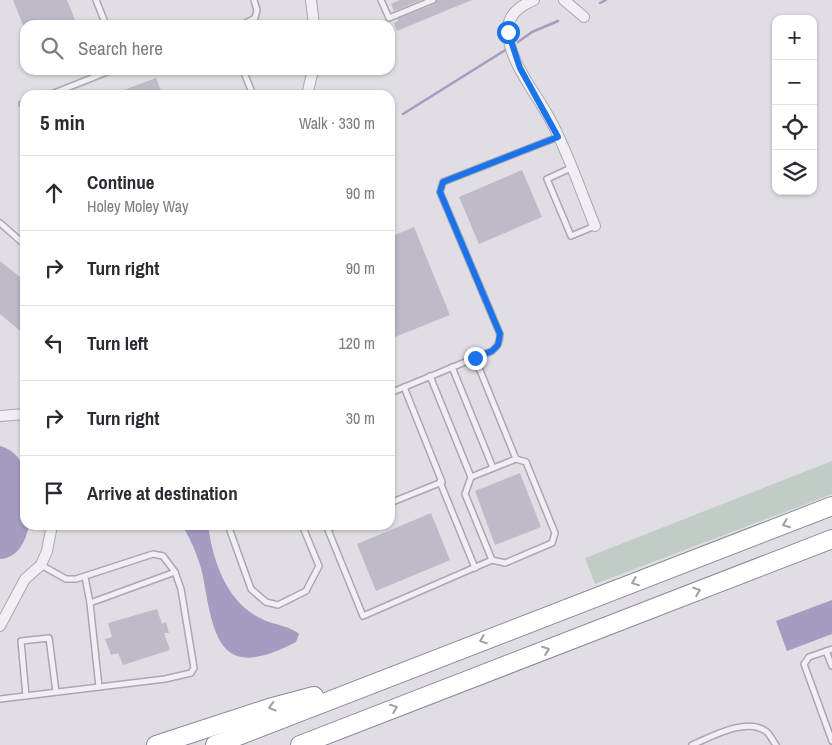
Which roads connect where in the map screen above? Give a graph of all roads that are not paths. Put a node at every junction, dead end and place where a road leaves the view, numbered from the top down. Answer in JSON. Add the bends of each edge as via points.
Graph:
{"nodes":[{"id":1,"x":96,"y":0,"type":"edge"},
{"id":2,"x":254,"y":0,"type":"edge"},
{"id":3,"x":311,"y":0,"type":"edge"},
{"id":4,"x":382,"y":0,"type":"edge"},
{"id":5,"x":433,"y":0,"type":"edge"},
{"id":6,"x":534,"y":0,"type":"edge"},
{"id":7,"x":564,"y":0,"type":"edge"},
{"id":8,"x":584,"y":16,"type":"dead end"},
{"id":9,"x":104,"y":20,"type":"edge"},
{"id":10,"x":251,"y":20,"type":"edge"},
{"id":11,"x":313,"y":20,"type":"edge"},
{"id":12,"x":99,"y":75,"type":"edge"},
{"id":13,"x":245,"y":75,"type":"edge"},
{"id":14,"x":312,"y":75,"type":"edge"},
{"id":15,"x":62,"y":90,"type":"edge"},
{"id":16,"x":251,"y":90,"type":"edge"},
{"id":17,"x":309,"y":90,"type":"edge"},
{"id":18,"x":558,"y":137,"type":"junction"},
{"id":19,"x":571,"y":168,"type":"junction"},
{"id":20,"x":0,"y":223,"type":"edge"},
{"id":21,"x":594,"y":226,"type":"joint"},
{"id":22,"x":20,"y":241,"type":"edge"},
{"id":23,"x":475,"y":358,"type":"junction"},
{"id":24,"x":452,"y":367,"type":"junction"},
{"id":25,"x":430,"y":376,"type":"junction"},
{"id":26,"x":404,"y":387,"type":"junction"},
{"id":27,"x":395,"y":391,"type":"edge"},
{"id":28,"x":20,"y":414,"type":"edge"},
{"id":29,"x":0,"y":416,"type":"edge"},
{"id":30,"x":516,"y":459,"type":"junction"},
{"id":31,"x":493,"y":468,"type":"junction"},
{"id":32,"x":471,"y":477,"type":"junction"},
{"id":33,"x":440,"y":482,"type":"junction"},
{"id":34,"x":395,"y":501,"type":"edge"},
{"id":35,"x":832,"y":506,"type":"edge"},
{"id":36,"x":51,"y":530,"type":"edge"},
{"id":37,"x":230,"y":530,"type":"edge"},
{"id":38,"x":304,"y":530,"type":"edge"},
{"id":39,"x":328,"y":530,"type":"edge"},
{"id":40,"x":832,"y":539,"type":"edge"},
{"id":41,"x":492,"y":560,"type":"junction"},
{"id":42,"x":41,"y":565,"type":"junction"},
{"id":43,"x":475,"y":568,"type":"junction"},
{"id":44,"x":175,"y":572,"type":"junction"},
{"id":45,"x":86,"y":577,"type":"junction"},
{"id":46,"x":90,"y":602,"type":"junction"},
{"id":47,"x":0,"y":626,"type":"edge"},
{"id":48,"x":829,"y":650,"type":"edge"},
{"id":49,"x":832,"y":666,"type":"edge"},
{"id":50,"x":387,"y":677,"type":"junction"},
{"id":51,"x":99,"y":687,"type":"junction"},
{"id":52,"x":56,"y":692,"type":"junction"},
{"id":53,"x":26,"y":696,"type":"junction"},
{"id":54,"x":0,"y":699,"type":"edge"},
{"id":55,"x":359,"y":722,"type":"junction"},
{"id":56,"x":832,"y":741,"type":"edge"},
{"id":57,"x":156,"y":745,"type":"edge"},
{"id":58,"x":215,"y":745,"type":"edge"},
{"id":59,"x":300,"y":745,"type":"edge"},
{"id":60,"x":312,"y":745,"type":"edge"},
{"id":61,"x":692,"y":745,"type":"edge"},
{"id":62,"x":776,"y":745,"type":"edge"}],
"edges":[{"from":1,"to":9,"type":"lane"},
{"from":2,"to":10,"type":"lane","via":[[257,10]]},
{"from":3,"to":11,"type":"street"},
{"from":4,"to":5,"type":"lane","via":[[389,18]]},
{"from":6,"to":18,"type":"street","via":[[515,11],[508,32],[520,68]]},
{"from":7,"to":8,"type":"street"},
{"from":12,"to":15,"type":"lane"},
{"from":13,"to":16,"type":"lane"},
{"from":14,"to":17,"type":"street"},
{"from":18,"to":19,"type":"street"},
{"from":18,"to":23,"type":"lane","via":[[443,182],[440,192],[500,334],[498,345],[492,351]]},
{"from":19,"to":21,"type":"street"},
{"from":19,"to":21,"type":"lane","via":[[547,179],[571,236]]},
{"from":20,"to":22,"type":"lane"},
{"from":23,"to":24,"type":"lane"},
{"from":23,"to":30,"type":"lane"},
{"from":24,"to":25,"type":"lane"},
{"from":24,"to":31,"type":"lane"},
{"from":25,"to":26,"type":"lane"},
{"from":25,"to":32,"type":"lane"},
{"from":26,"to":27,"type":"lane"},
{"from":26,"to":33,"type":"lane"},
{"from":28,"to":29,"type":"street"},
{"from":30,"to":31,"type":"lane"},
{"from":30,"to":41,"type":"lane","via":[[526,462],[555,533],[552,543],[505,563]]},
{"from":31,"to":32,"type":"lane"},
{"from":32,"to":41,"type":"lane","via":[[465,494]]},
{"from":33,"to":34,"type":"lane"},
{"from":33,"to":43,"type":"lane"},
{"from":35,"to":50,"type":"highway","one_way":true},
{"from":36,"to":42,"type":"street"},
{"from":37,"to":38,"type":"lane","via":[[251,589],[266,602],[278,605],[306,591],[318,566]]},
{"from":39,"to":43,"type":"lane","via":[[363,616]]},
{"from":55,"to":40,"type":"highway","one_way":true},
{"from":41,"to":43,"type":"lane"},
{"from":42,"to":45,"type":"lane","via":[[66,579]]},
{"from":42,"to":47,"type":"street","via":[[25,579]]},
{"from":44,"to":45,"type":"lane","via":[[163,556],[153,554]]},
{"from":44,"to":46,"type":"lane"},
{"from":44,"to":51,"type":"lane","via":[[194,668],[191,673]]},
{"from":45,"to":46,"type":"lane"},
{"from":46,"to":51,"type":"lane"},
{"from":48,"to":49,"type":"lane"},
{"from":48,"to":56,"type":"lane","via":[[809,657],[804,664]]},
{"from":50,"to":57,"type":"highway","one_way":true,"via":[[269,708]]},
{"from":50,"to":58,"type":"highway"},
{"from":51,"to":52,"type":"lane"},
{"from":52,"to":53,"type":"lane"},
{"from":52,"to":53,"type":"lane","via":[[49,638],[21,641]]},
{"from":53,"to":54,"type":"lane"},
{"from":55,"to":59,"type":"highway"},
{"from":55,"to":60,"type":"highway"},
{"from":61,"to":62,"type":"lane","via":[[730,728],[752,726],[767,732]]}]}
